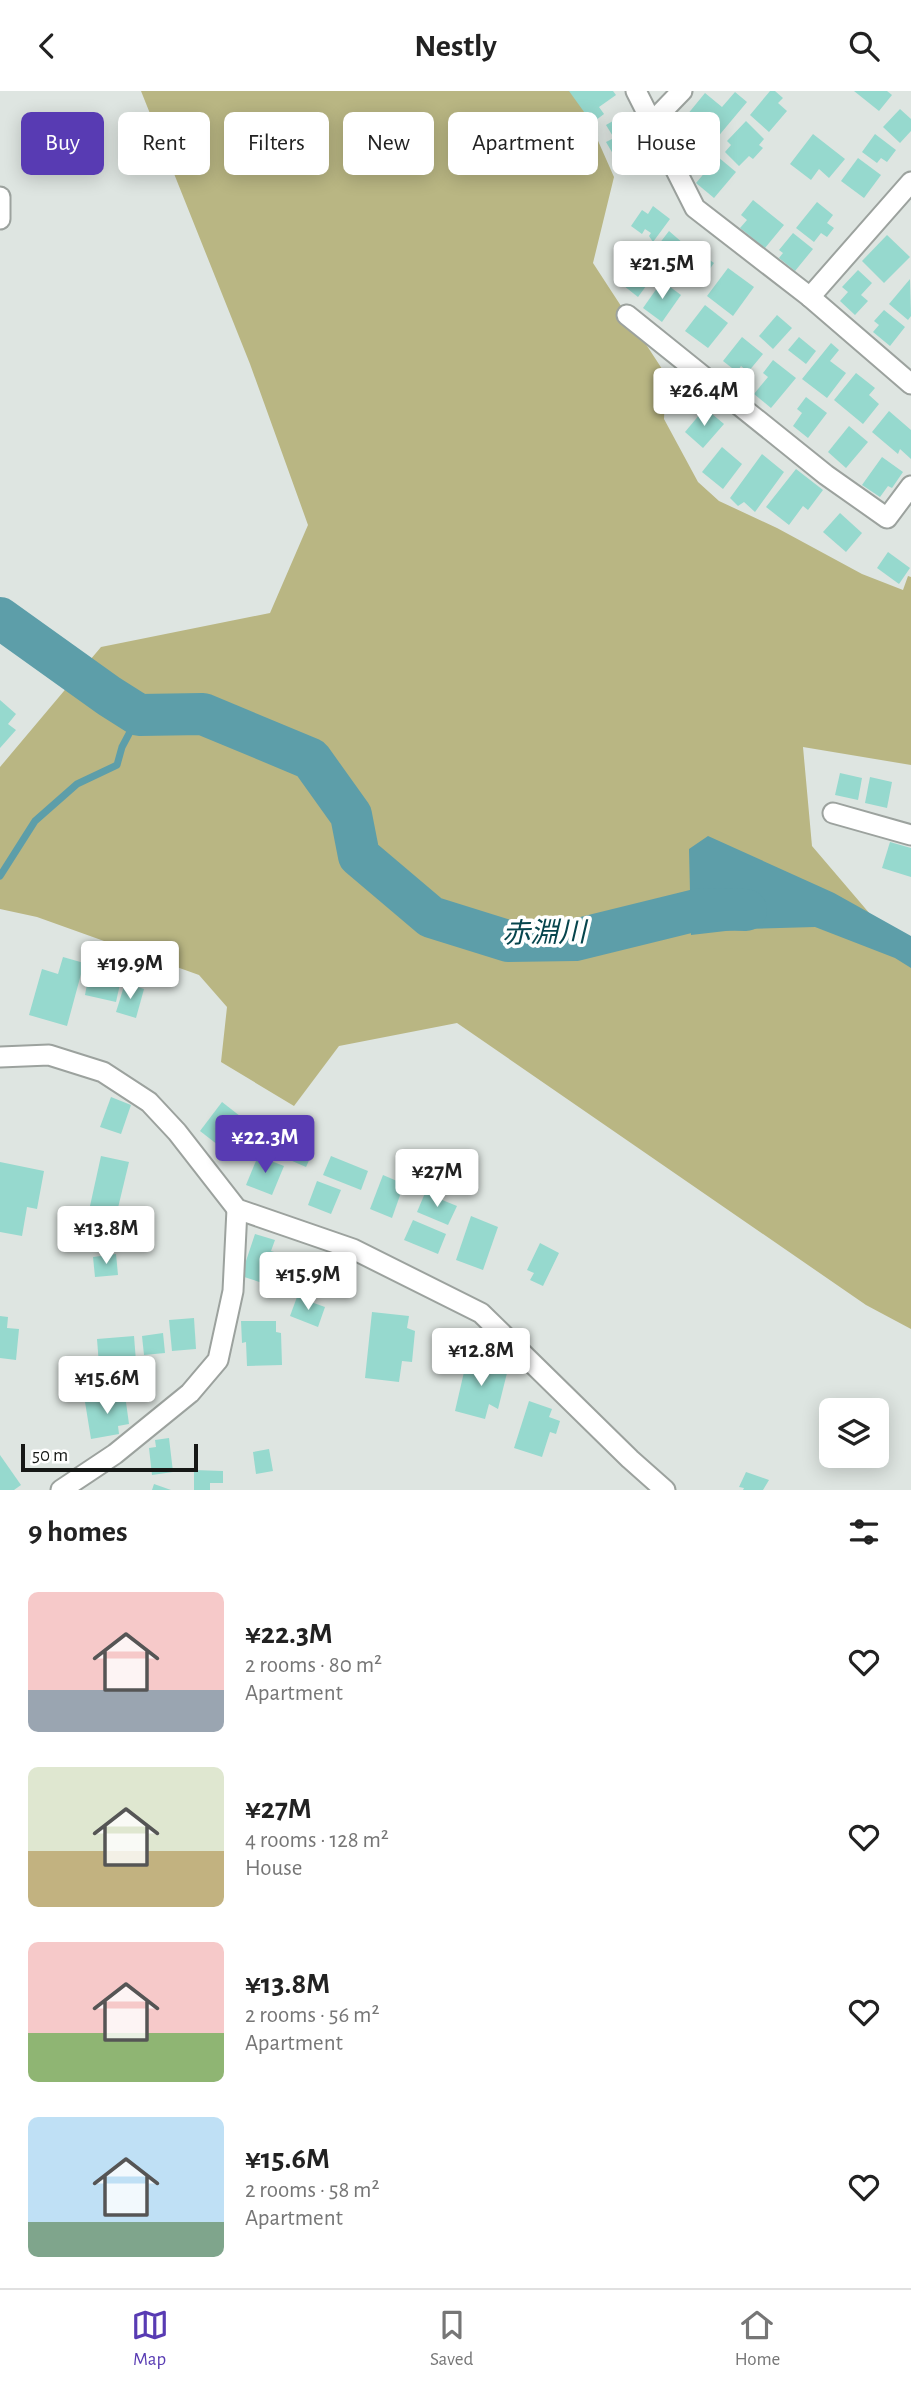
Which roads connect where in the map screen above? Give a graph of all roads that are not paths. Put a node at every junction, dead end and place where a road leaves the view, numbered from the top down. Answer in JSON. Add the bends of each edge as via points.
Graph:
{"nodes":[{"id":1,"x":636,"y":91,"type":"edge"},
{"id":2,"x":682,"y":91,"type":"edge"},
{"id":3,"x":646,"y":112,"type":"edge"},
{"id":4,"x":662,"y":112,"type":"edge"},
{"id":5,"x":678,"y":175,"type":"edge"},
{"id":6,"x":911,"y":182,"type":"edge"},
{"id":7,"x":0,"y":197,"type":"edge"},
{"id":8,"x":0,"y":219,"type":"edge"},
{"id":9,"x":810,"y":297,"type":"junction"},
{"id":10,"x":627,"y":315,"type":"dead end"},
{"id":11,"x":907,"y":373,"type":"edge"},
{"id":12,"x":911,"y":486,"type":"edge"},
{"id":13,"x":833,"y":813,"type":"dead end"},
{"id":14,"x":911,"y":835,"type":"edge"},
{"id":15,"x":0,"y":1057,"type":"edge"},
{"id":16,"x":237,"y":1209,"type":"junction"},
{"id":17,"x":61,"y":1490,"type":"edge"},
{"id":18,"x":665,"y":1490,"type":"edge"}],
"edges":[{"from":1,"to":3,"type":"street"},
{"from":2,"to":4,"type":"street"},
{"from":5,"to":9,"type":"street","via":[[695,208]]},
{"from":6,"to":9,"type":"street"},
{"from":7,"to":8,"type":"street"},
{"from":9,"to":11,"type":"street"},
{"from":10,"to":12,"type":"street","via":[[826,475],[887,518]]},
{"from":13,"to":14,"type":"street"},
{"from":15,"to":16,"type":"street","via":[[49,1055],[103,1072],[149,1102]]},
{"from":16,"to":17,"type":"street","via":[[233,1291],[218,1360],[172,1408]]},
{"from":16,"to":18,"type":"street","via":[[353,1249],[481,1313]]}]}
